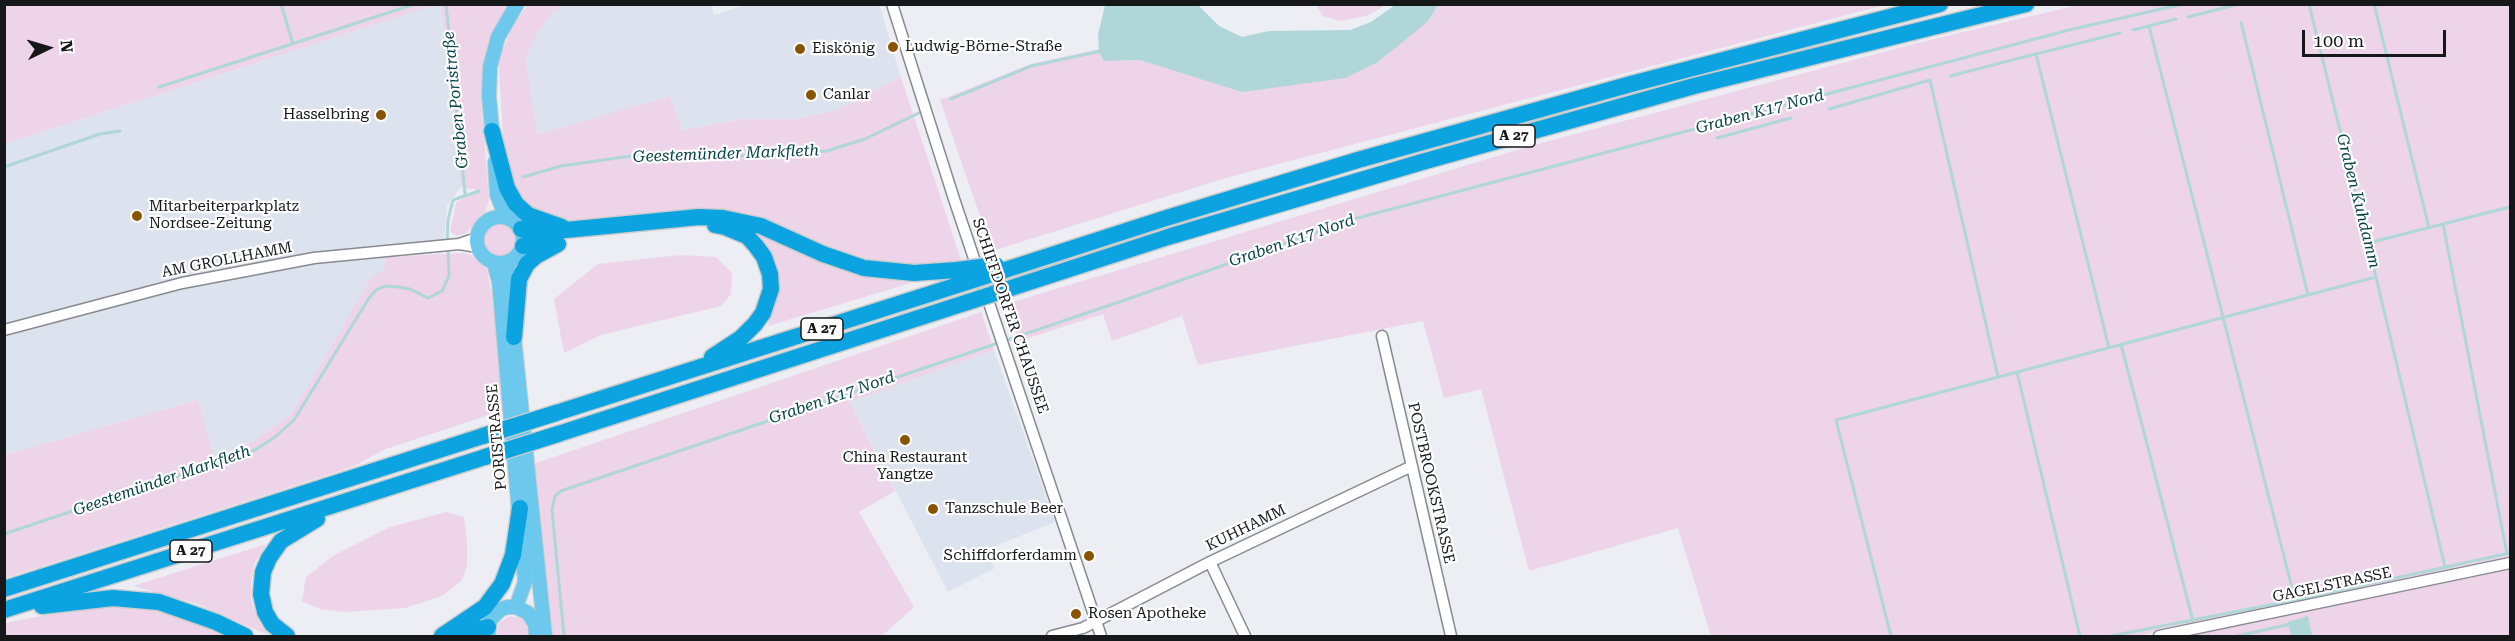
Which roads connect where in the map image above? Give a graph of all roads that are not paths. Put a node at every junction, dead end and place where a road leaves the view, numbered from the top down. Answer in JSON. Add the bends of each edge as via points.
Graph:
{"nodes":[{"id":1,"x":517,"y":4,"type":"edge"},
{"id":2,"x":892,"y":4,"type":"edge"},
{"id":3,"x":1940,"y":4,"type":"edge"},
{"id":4,"x":2026,"y":4,"type":"edge"},
{"id":5,"x":492,"y":131,"type":"junction"},
{"id":6,"x":499,"y":217,"type":"junction"},
{"id":7,"x":577,"y":232,"type":"junction"},
{"id":8,"x":522,"y":237,"type":"junction"},
{"id":9,"x":477,"y":242,"type":"junction"},
{"id":10,"x":508,"y":262,"type":"junction"},
{"id":11,"x":494,"y":263,"type":"junction"},
{"id":12,"x":959,"y":277,"type":"junction"},
{"id":13,"x":4,"y":330,"type":"edge"},
{"id":14,"x":1382,"y":336,"type":"dead end"},
{"id":15,"x":514,"y":337,"type":"junction"},
{"id":16,"x":683,"y":373,"type":"junction"},
{"id":17,"x":1412,"y":466,"type":"junction"},
{"id":18,"x":376,"y":492,"type":"junction"},
{"id":19,"x":520,"y":508,"type":"junction"},
{"id":20,"x":538,"y":555,"type":"junction"},
{"id":21,"x":1210,"y":562,"type":"junction"},
{"id":22,"x":2511,"y":563,"type":"edge"},
{"id":23,"x":4,"y":589,"type":"edge"},
{"id":24,"x":5,"y":610,"type":"edge"},
{"id":25,"x":522,"y":610,"type":"junction"},
{"id":26,"x":1095,"y":621,"type":"junction"},
{"id":27,"x":488,"y":632,"type":"edge"},
{"id":28,"x":245,"y":636,"type":"edge"},
{"id":29,"x":287,"y":636,"type":"edge"},
{"id":30,"x":442,"y":636,"type":"edge"},
{"id":31,"x":448,"y":636,"type":"edge"},
{"id":32,"x":536,"y":636,"type":"edge"},
{"id":33,"x":545,"y":636,"type":"edge"},
{"id":34,"x":1052,"y":636,"type":"edge"},
{"id":35,"x":1101,"y":636,"type":"edge"},
{"id":36,"x":1245,"y":636,"type":"edge"},
{"id":37,"x":1451,"y":636,"type":"edge"},
{"id":38,"x":2159,"y":636,"type":"edge"}],
"edges":[{"from":1,"to":5,"type":"main road","via":[[498,37],[490,67]]},
{"from":2,"to":26,"type":"street","name":"SCHIFFDORFER CHAUSSEE"},
{"from":3,"to":12,"type":"highway","number":"A 27","bridge":true,"via":[[1404,147],[1072,248]]},
{"from":4,"to":18,"type":"highway","number":"A 27","bridge":true,"via":[[1694,86],[1168,237]]},
{"from":5,"to":6,"type":"main road"},
{"from":5,"to":7,"type":"highway","via":[[507,188],[516,204],[528,215]]},
{"from":6,"to":8,"type":"main road","via":[[517,224]]},
{"from":6,"to":9,"type":"main road","via":[[482,225]]},
{"from":7,"to":8,"type":"highway"},
{"from":7,"to":12,"type":"highway","via":[[689,218],[723,218],[761,226],[864,268]]},
{"from":7,"to":15,"type":"highway","via":[[527,264],[516,291]]},
{"from":7,"to":16,"type":"highway","via":[[703,224],[725,226],[756,246],[770,274],[771,289],[762,313],[748,331],[724,350]]},
{"from":8,"to":10,"type":"main road","via":[[515,258]]},
{"from":9,"to":11,"type":"main road","via":[[484,257]]},
{"from":9,"to":13,"type":"street","name":"AM GROLLHAMM","via":[[336,255],[193,281]]},
{"from":10,"to":11,"type":"main road"},
{"from":10,"to":15,"type":"main road","name":"PORISTRASSE"},
{"from":11,"to":19,"type":"main road","name":"PORISTRASSE"},
{"from":12,"to":16,"type":"highway","number":"A 27"},
{"from":14,"to":17,"type":"street","name":"POSTBROOKSTRASSE"},
{"from":15,"to":20,"type":"main road","name":"PORISTRASSE"},
{"from":16,"to":23,"type":"highway","number":"A 27","bridge":true},
{"from":17,"to":21,"type":"street","name":"KUHHAMM"},
{"from":17,"to":37,"type":"street","name":"POSTBROOKSTRASSE"},
{"from":18,"to":24,"type":"highway","number":"A 27"},
{"from":18,"to":29,"type":"highway","via":[[303,526],[281,541],[269,558],[261,594],[265,612]]},
{"from":19,"to":25,"type":"main road","name":"PORISTRASSE","via":[[525,582]]},
{"from":19,"to":30,"type":"highway","via":[[513,555],[502,584],[485,607]]},
{"from":20,"to":25,"type":"main road","name":"PORISTRASSE","via":[[534,588]]},
{"from":20,"to":33,"type":"main road","name":"PORISTRASSE"},
{"from":21,"to":26,"type":"street","name":"KUHHAMM"},
{"from":21,"to":36,"type":"street"},
{"from":22,"to":38,"type":"street","name":"GAGELSTRASSE"},
{"from":24,"to":28,"type":"highway","via":[[113,598],[140,599],[179,607]]},
{"from":25,"to":27,"type":"main road","via":[[501,609],[490,620]]},
{"from":25,"to":32,"type":"main road","via":[[535,624]]},
{"from":26,"to":34,"type":"street","name":"KUHHAMM"},
{"from":26,"to":35,"type":"street","name":"SCHIFFDORFER CHAUSSEE"},
{"from":27,"to":31,"type":"highway"}]}
